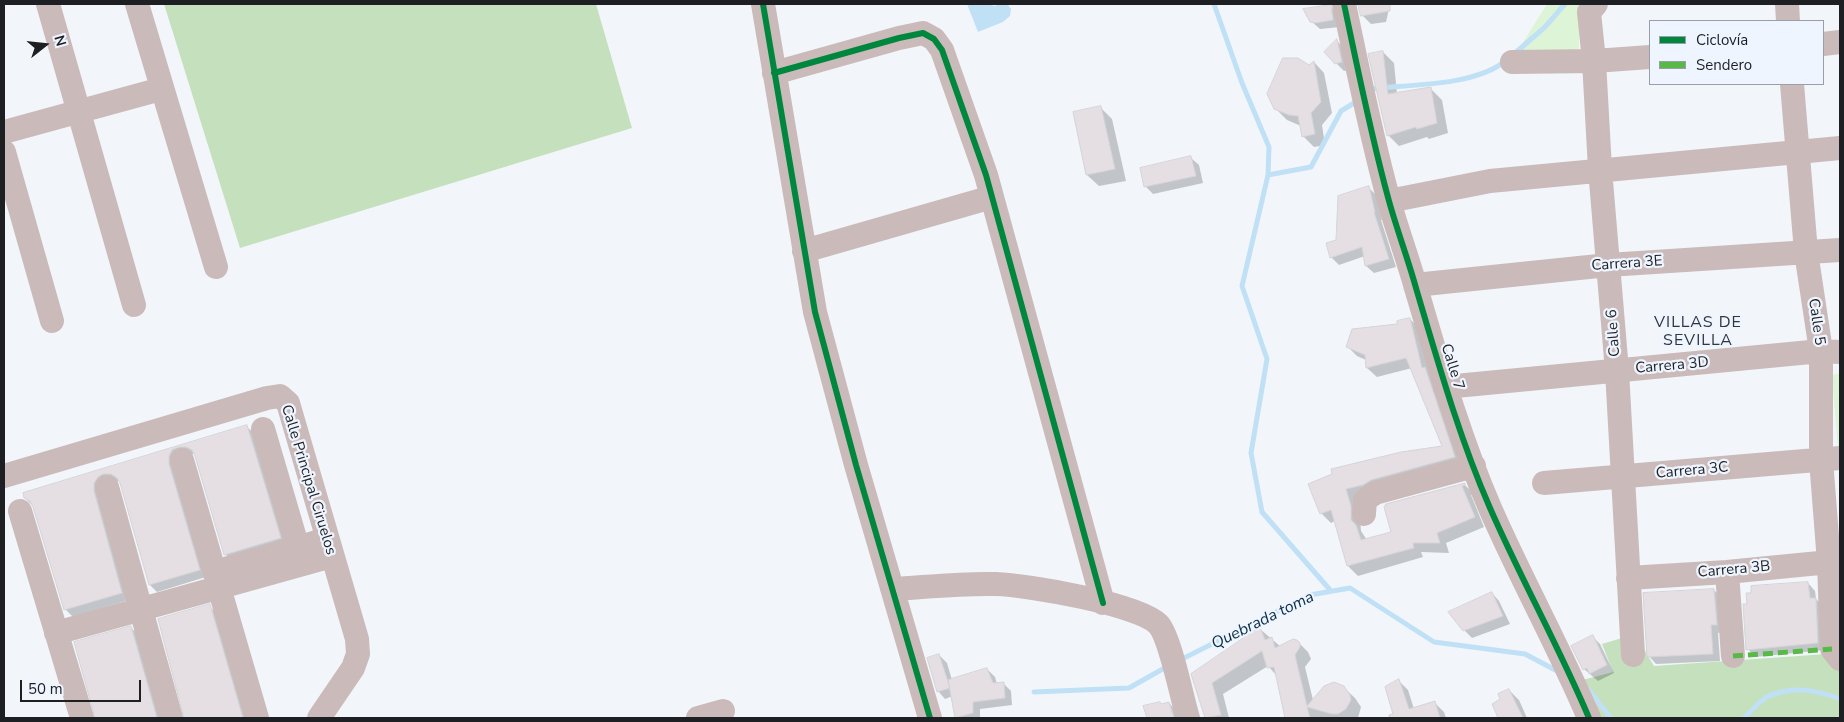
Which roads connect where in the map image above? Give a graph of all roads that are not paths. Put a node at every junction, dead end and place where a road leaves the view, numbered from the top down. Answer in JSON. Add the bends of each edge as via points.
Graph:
{"nodes":[{"id":1,"x":48,"y":4,"type":"edge"},
{"id":2,"x":137,"y":4,"type":"edge"},
{"id":3,"x":763,"y":4,"type":"edge"},
{"id":4,"x":1344,"y":4,"type":"edge"},
{"id":5,"x":1787,"y":4,"type":"edge"},
{"id":6,"x":1592,"y":8,"type":"edge"},
{"id":7,"x":1788,"y":20,"type":"edge"},
{"id":8,"x":1840,"y":42,"type":"edge"},
{"id":9,"x":1824,"y":44,"type":"edge"},
{"id":10,"x":1649,"y":57,"type":"edge"},
{"id":11,"x":1594,"y":60,"type":"junction"},
{"id":12,"x":1512,"y":62,"type":"dead end"},
{"id":13,"x":774,"y":73,"type":"junction"},
{"id":14,"x":1792,"y":85,"type":"edge"},
{"id":15,"x":161,"y":89,"type":"junction"},
{"id":16,"x":79,"y":112,"type":"junction"},
{"id":17,"x":4,"y":132,"type":"edge"},
{"id":18,"x":1840,"y":148,"type":"edge"},
{"id":19,"x":1798,"y":151,"type":"junction"},
{"id":20,"x":4,"y":152,"type":"edge"},
{"id":21,"x":1600,"y":169,"type":"junction"},
{"id":22,"x":992,"y":197,"type":"junction"},
{"id":23,"x":1389,"y":201,"type":"junction"},
{"id":24,"x":1840,"y":250,"type":"edge"},
{"id":25,"x":804,"y":251,"type":"junction"},
{"id":26,"x":1806,"y":252,"type":"junction"},
{"id":27,"x":1608,"y":265,"type":"junction"},
{"id":28,"x":216,"y":266,"type":"dead end"},
{"id":29,"x":1415,"y":285,"type":"junction"},
{"id":30,"x":134,"y":305,"type":"dead end"},
{"id":31,"x":52,"y":322,"type":"dead end"},
{"id":32,"x":1830,"y":352,"type":"edge"},
{"id":33,"x":1617,"y":371,"type":"junction"},
{"id":34,"x":1445,"y":388,"type":"junction"},
{"id":35,"x":263,"y":429,"type":"dead end"},
{"id":36,"x":1831,"y":459,"type":"edge"},
{"id":37,"x":182,"y":460,"type":"dead end"},
{"id":38,"x":1474,"y":466,"type":"junction"},
{"id":39,"x":4,"y":476,"type":"edge"},
{"id":40,"x":1623,"y":477,"type":"junction"},
{"id":41,"x":1544,"y":483,"type":"dead end"},
{"id":42,"x":107,"y":487,"type":"dead end"},
{"id":43,"x":20,"y":511,"type":"dead end"},
{"id":44,"x":1364,"y":514,"type":"dead end"},
{"id":45,"x":330,"y":547,"type":"junction"},
{"id":46,"x":301,"y":556,"type":"junction"},
{"id":47,"x":1835,"y":562,"type":"edge"},
{"id":48,"x":1727,"y":572,"type":"junction"},
{"id":49,"x":1628,"y":578,"type":"junction"},
{"id":50,"x":217,"y":580,"type":"junction"},
{"id":51,"x":893,"y":589,"type":"junction"},
{"id":52,"x":139,"y":602,"type":"junction"},
{"id":53,"x":1104,"y":602,"type":"junction"},
{"id":54,"x":55,"y":626,"type":"junction"},
{"id":55,"x":1633,"y":655,"type":"dead end"},
{"id":56,"x":1733,"y":656,"type":"dead end"},
{"id":57,"x":1840,"y":659,"type":"edge"},
{"id":58,"x":723,"y":711,"type":"dead end"},
{"id":59,"x":82,"y":718,"type":"edge"},
{"id":60,"x":171,"y":718,"type":"edge"},
{"id":61,"x":257,"y":718,"type":"edge"},
{"id":62,"x":319,"y":718,"type":"edge"},
{"id":63,"x":698,"y":718,"type":"edge"},
{"id":64,"x":930,"y":718,"type":"edge"},
{"id":65,"x":1188,"y":718,"type":"edge"},
{"id":66,"x":1589,"y":718,"type":"edge"}],
"edges":[{"from":1,"to":16,"type":"street"},
{"from":2,"to":15,"type":"street"},
{"from":3,"to":13,"type":"street"},
{"from":4,"to":23,"type":"street","name":"Calle 7"},
{"from":5,"to":7,"type":"street"},
{"from":6,"to":11,"type":"street","name":"Calle 6"},
{"from":8,"to":9,"type":"street"},
{"from":10,"to":11,"type":"street"},
{"from":11,"to":12,"type":"street"},
{"from":11,"to":21,"type":"street","name":"Calle 6"},
{"from":13,"to":22,"type":"street","via":[[911,36],[922,34],[934,39],[942,50]]},
{"from":13,"to":25,"type":"street"},
{"from":14,"to":19,"type":"street","name":"Calle 5"},
{"from":15,"to":16,"type":"street"},
{"from":15,"to":28,"type":"street"},
{"from":16,"to":17,"type":"street"},
{"from":16,"to":30,"type":"street"},
{"from":18,"to":19,"type":"street"},
{"from":19,"to":21,"type":"street"},
{"from":19,"to":26,"type":"street","name":"Calle 5"},
{"from":20,"to":31,"type":"street"},
{"from":21,"to":23,"type":"street","via":[[1490,181]]},
{"from":21,"to":27,"type":"street","name":"Calle 6"},
{"from":22,"to":25,"type":"street"},
{"from":22,"to":53,"type":"street"},
{"from":23,"to":29,"type":"street","name":"Calle 7"},
{"from":24,"to":26,"type":"street","name":"Carrera 3E"},
{"from":25,"to":51,"type":"street","via":[[817,321]]},
{"from":26,"to":27,"type":"street","name":"Carrera 3E"},
{"from":26,"to":32,"type":"street","name":"Calle 5"},
{"from":27,"to":29,"type":"street","name":"Carrera 3E"},
{"from":27,"to":33,"type":"street","name":"Calle 6"},
{"from":29,"to":34,"type":"street","name":"Calle 7"},
{"from":32,"to":33,"type":"street","name":"Carrera 3D"},
{"from":32,"to":36,"type":"street","name":"Calle 5"},
{"from":33,"to":34,"type":"street","name":"Carrera 3D"},
{"from":33,"to":40,"type":"street","name":"Calle 6"},
{"from":34,"to":38,"type":"street","name":"Calle 7"},
{"from":35,"to":46,"type":"street"},
{"from":36,"to":40,"type":"street","name":"Carrera 3C"},
{"from":36,"to":47,"type":"street","name":"Calle 5"},
{"from":37,"to":50,"type":"street"},
{"from":38,"to":44,"type":"street","via":[[1375,493],[1365,500]]},
{"from":38,"to":66,"type":"street","name":"Calle 7"},
{"from":39,"to":45,"type":"street","name":"Calle Principal Ciruelos","via":[[280,396],[288,404]]},
{"from":40,"to":41,"type":"street","name":"Carrera 3C"},
{"from":40,"to":49,"type":"street","name":"Calle 6"},
{"from":42,"to":52,"type":"street"},
{"from":43,"to":54,"type":"street"},
{"from":45,"to":46,"type":"street"},
{"from":45,"to":62,"type":"street","name":"Calle Principal Ciruelos","via":[[357,639],[358,654],[353,668]]},
{"from":46,"to":50,"type":"street"},
{"from":47,"to":48,"type":"street","name":"Carrera 3B"},
{"from":47,"to":57,"type":"street","name":"Calle 5","via":[[1832,649]]},
{"from":48,"to":49,"type":"street","name":"Carrera 3B"},
{"from":48,"to":56,"type":"street"},
{"from":49,"to":55,"type":"street","name":"Calle 6"},
{"from":50,"to":52,"type":"street"},
{"from":50,"to":61,"type":"street"},
{"from":51,"to":53,"type":"street","via":[[996,584]]},
{"from":51,"to":64,"type":"street"},
{"from":52,"to":54,"type":"street"},
{"from":52,"to":60,"type":"street"},
{"from":53,"to":65,"type":"street","via":[[1135,611],[1158,624],[1166,637]]},
{"from":54,"to":59,"type":"street"},
{"from":58,"to":63,"type":"street"}]}
